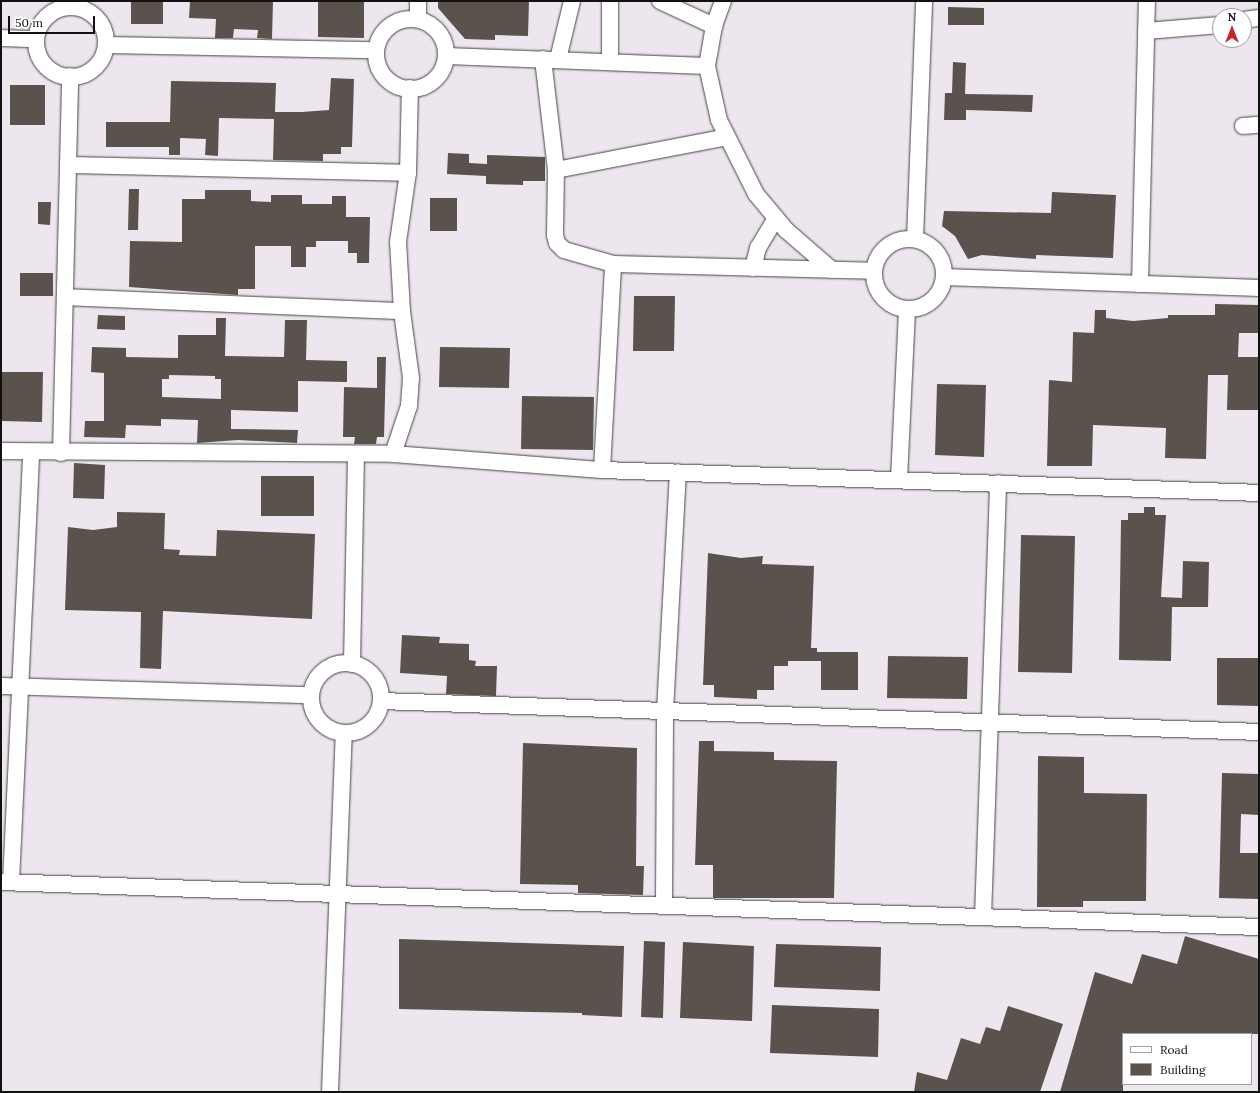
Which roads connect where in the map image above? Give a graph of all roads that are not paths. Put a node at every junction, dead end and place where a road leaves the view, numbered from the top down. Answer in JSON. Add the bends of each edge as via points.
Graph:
{"nodes":[{"id":1,"x":418,"y":1,"type":"edge"},
{"id":2,"x":572,"y":1,"type":"edge"},
{"id":3,"x":610,"y":1,"type":"edge"},
{"id":4,"x":660,"y":1,"type":"edge"},
{"id":5,"x":722,"y":1,"type":"edge"},
{"id":6,"x":924,"y":1,"type":"edge"},
{"id":7,"x":1147,"y":1,"type":"edge"},
{"id":8,"x":78,"y":4,"type":"edge"},
{"id":9,"x":418,"y":19,"type":"junction"},
{"id":10,"x":714,"y":26,"type":"junction"},
{"id":11,"x":1212,"y":26,"type":"edge"},
{"id":12,"x":1146,"y":31,"type":"junction"},
{"id":13,"x":1,"y":38,"type":"edge"},
{"id":14,"x":36,"y":39,"type":"junction"},
{"id":15,"x":107,"y":45,"type":"junction"},
{"id":16,"x":376,"y":50,"type":"junction"},
{"id":17,"x":447,"y":56,"type":"junction"},
{"id":18,"x":550,"y":59,"type":"junction"},
{"id":19,"x":610,"y":60,"type":"junction"},
{"id":20,"x":707,"y":66,"type":"junction"},
{"id":21,"x":70,"y":76,"type":"junction"},
{"id":22,"x":410,"y":88,"type":"junction"},
{"id":23,"x":1259,"y":125,"type":"edge"},
{"id":24,"x":1243,"y":126,"type":"dead end"},
{"id":25,"x":726,"y":137,"type":"junction"},
{"id":26,"x":68,"y":165,"type":"junction"},
{"id":27,"x":556,"y":170,"type":"junction"},
{"id":28,"x":408,"y":173,"type":"junction"},
{"id":29,"x":776,"y":218,"type":"junction"},
{"id":30,"x":915,"y":239,"type":"junction"},
{"id":31,"x":613,"y":264,"type":"junction"},
{"id":32,"x":753,"y":268,"type":"junction"},
{"id":33,"x":832,"y":270,"type":"junction"},
{"id":34,"x":873,"y":271,"type":"junction"},
{"id":35,"x":944,"y":277,"type":"junction"},
{"id":36,"x":1140,"y":284,"type":"junction"},
{"id":37,"x":1259,"y":288,"type":"edge"},
{"id":38,"x":64,"y":297,"type":"junction"},
{"id":39,"x":907,"y":309,"type":"junction"},
{"id":40,"x":402,"y":311,"type":"junction"},
{"id":41,"x":1,"y":451,"type":"edge"},
{"id":42,"x":31,"y":452,"type":"junction"},
{"id":43,"x":61,"y":452,"type":"junction"},
{"id":44,"x":393,"y":454,"type":"junction"},
{"id":45,"x":356,"y":455,"type":"junction"},
{"id":46,"x":602,"y":470,"type":"junction"},
{"id":47,"x":678,"y":472,"type":"junction"},
{"id":48,"x":899,"y":480,"type":"junction"},
{"id":49,"x":998,"y":483,"type":"junction"},
{"id":50,"x":1259,"y":493,"type":"edge"},
{"id":51,"x":352,"y":664,"type":"junction"},
{"id":52,"x":1,"y":686,"type":"edge"},
{"id":53,"x":20,"y":686,"type":"junction"},
{"id":54,"x":310,"y":695,"type":"junction"},
{"id":55,"x":381,"y":701,"type":"junction"},
{"id":56,"x":665,"y":711,"type":"junction"},
{"id":57,"x":990,"y":722,"type":"junction"},
{"id":58,"x":1259,"y":732,"type":"edge"},
{"id":59,"x":344,"y":733,"type":"junction"},
{"id":60,"x":6,"y":882,"type":"edge"},
{"id":61,"x":339,"y":894,"type":"junction"},
{"id":62,"x":664,"y":906,"type":"junction"},
{"id":63,"x":983,"y":917,"type":"junction"},
{"id":64,"x":1259,"y":927,"type":"edge"},
{"id":65,"x":330,"y":1092,"type":"edge"}],
"edges":[{"from":1,"to":9,"type":"street"},
{"from":2,"to":18,"type":"street"},
{"from":3,"to":19,"type":"street"},
{"from":4,"to":10,"type":"street"},
{"from":5,"to":10,"type":"street"},
{"from":6,"to":30,"type":"street"},
{"from":7,"to":12,"type":"street"},
{"from":8,"to":14,"type":"street","via":[[50,14],[40,24]]},
{"from":8,"to":15,"type":"street","via":[[99,19],[106,32]]},
{"from":9,"to":16,"type":"street","via":[[402,19],[390,25],[380,36]]},
{"from":9,"to":17,"type":"street","via":[[439,31],[446,44]]},
{"from":10,"to":20,"type":"street"},
{"from":11,"to":12,"type":"street"},
{"from":12,"to":36,"type":"street"},
{"from":13,"to":14,"type":"street"},
{"from":14,"to":21,"type":"street","via":[[43,63],[54,73]]},
{"from":15,"to":16,"type":"street"},
{"from":15,"to":21,"type":"street","via":[[102,59],[93,70],[81,76]]},
{"from":16,"to":22,"type":"street","via":[[383,75],[394,84]]},
{"from":17,"to":18,"type":"street"},
{"from":17,"to":22,"type":"street","via":[[442,71],[433,82]]},
{"from":18,"to":19,"type":"street"},
{"from":18,"to":27,"type":"street"},
{"from":19,"to":20,"type":"street"},
{"from":20,"to":25,"type":"street","via":[[719,120]]},
{"from":21,"to":26,"type":"street"},
{"from":22,"to":28,"type":"street"},
{"from":23,"to":24,"type":"street"},
{"from":25,"to":27,"type":"street"},
{"from":25,"to":29,"type":"street","via":[[756,194]]},
{"from":26,"to":28,"type":"street"},
{"from":26,"to":38,"type":"street"},
{"from":27,"to":31,"type":"street","via":[[557,243],[564,250]]},
{"from":28,"to":40,"type":"street","via":[[398,242]]},
{"from":29,"to":32,"type":"street","via":[[758,248]]},
{"from":29,"to":33,"type":"street"},
{"from":30,"to":34,"type":"street","via":[[899,240],[887,246],[878,257]]},
{"from":30,"to":35,"type":"street","via":[[936,251],[943,265]]},
{"from":31,"to":32,"type":"street"},
{"from":31,"to":46,"type":"street"},
{"from":32,"to":33,"type":"street"},
{"from":33,"to":34,"type":"street"},
{"from":34,"to":39,"type":"street","via":[[880,295],[891,305]]},
{"from":35,"to":36,"type":"street"},
{"from":35,"to":39,"type":"street","via":[[940,292],[930,302],[918,308]]},
{"from":36,"to":37,"type":"street"},
{"from":38,"to":40,"type":"street"},
{"from":38,"to":43,"type":"street"},
{"from":39,"to":48,"type":"street"},
{"from":40,"to":44,"type":"street","via":[[411,378],[409,406]]},
{"from":41,"to":42,"type":"street"},
{"from":42,"to":43,"type":"street"},
{"from":42,"to":53,"type":"street"},
{"from":43,"to":45,"type":"street"},
{"from":44,"to":45,"type":"street"},
{"from":44,"to":46,"type":"street"},
{"from":45,"to":51,"type":"street"},
{"from":46,"to":47,"type":"street"},
{"from":47,"to":48,"type":"street"},
{"from":47,"to":56,"type":"street"},
{"from":48,"to":49,"type":"street"},
{"from":49,"to":50,"type":"street"},
{"from":49,"to":57,"type":"street"},
{"from":51,"to":54,"type":"street","via":[[336,664],[324,670],[315,681]]},
{"from":51,"to":55,"type":"street","via":[[373,676],[380,689]]},
{"from":52,"to":53,"type":"street"},
{"from":53,"to":54,"type":"street"},
{"from":53,"to":60,"type":"street"},
{"from":54,"to":59,"type":"street","via":[[317,720],[328,729]]},
{"from":55,"to":56,"type":"street"},
{"from":55,"to":59,"type":"street","via":[[377,716],[367,727]]},
{"from":56,"to":57,"type":"street"},
{"from":56,"to":62,"type":"street"},
{"from":57,"to":58,"type":"street"},
{"from":57,"to":63,"type":"street"},
{"from":59,"to":61,"type":"street"},
{"from":60,"to":61,"type":"street"},
{"from":61,"to":62,"type":"street"},
{"from":61,"to":65,"type":"street"},
{"from":62,"to":63,"type":"street"},
{"from":63,"to":64,"type":"street"}]}
